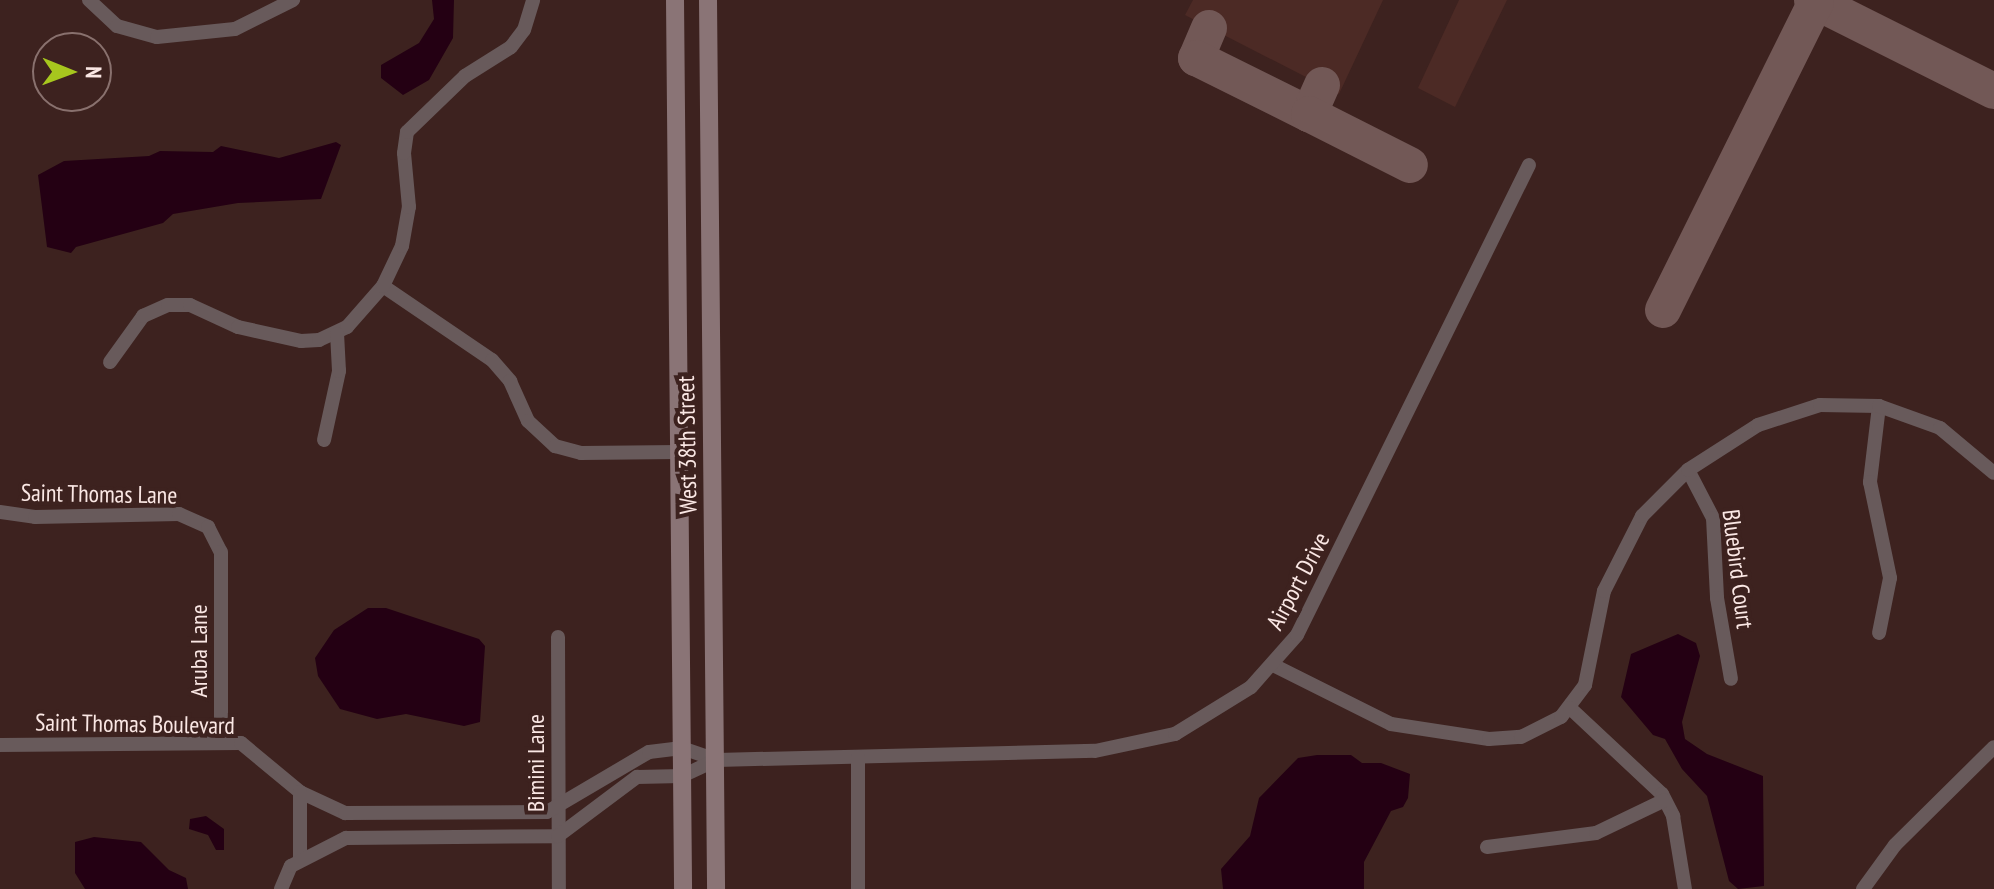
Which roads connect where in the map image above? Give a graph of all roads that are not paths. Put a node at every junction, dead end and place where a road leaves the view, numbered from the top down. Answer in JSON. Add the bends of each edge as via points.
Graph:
{"nodes":[{"id":1,"x":89,"y":0,"type":"edge"},
{"id":2,"x":293,"y":0,"type":"edge"},
{"id":3,"x":533,"y":0,"type":"edge"},
{"id":4,"x":675,"y":0,"type":"edge"},
{"id":5,"x":708,"y":0,"type":"edge"},
{"id":6,"x":1529,"y":165,"type":"dead end"},
{"id":7,"x":383,"y":286,"type":"junction"},
{"id":8,"x":337,"y":334,"type":"junction"},
{"id":9,"x":110,"y":362,"type":"dead end"},
{"id":10,"x":1879,"y":406,"type":"junction"},
{"id":11,"x":324,"y":440,"type":"dead end"},
{"id":12,"x":678,"y":452,"type":"junction"},
{"id":13,"x":1688,"y":470,"type":"junction"},
{"id":14,"x":1994,"y":473,"type":"edge"},
{"id":15,"x":0,"y":512,"type":"edge"},
{"id":16,"x":220,"y":559,"type":"joint"},
{"id":17,"x":1879,"y":633,"type":"dead end"},
{"id":18,"x":558,"y":637,"type":"dead end"},
{"id":19,"x":1273,"y":665,"type":"junction"},
{"id":20,"x":1731,"y":679,"type":"dead end"},
{"id":21,"x":1570,"y":708,"type":"junction"},
{"id":22,"x":221,"y":743,"type":"junction"},
{"id":23,"x":0,"y":745,"type":"edge"},
{"id":24,"x":1994,"y":747,"type":"edge"},
{"id":25,"x":682,"y":748,"type":"junction"},
{"id":26,"x":858,"y":757,"type":"junction"},
{"id":27,"x":717,"y":760,"type":"junction"},
{"id":28,"x":682,"y":776,"type":"junction"},
{"id":29,"x":300,"y":792,"type":"junction"},
{"id":30,"x":1665,"y":800,"type":"junction"},
{"id":31,"x":557,"y":810,"type":"junction"},
{"id":32,"x":345,"y":813,"type":"junction"},
{"id":33,"x":558,"y":836,"type":"junction"},
{"id":34,"x":346,"y":838,"type":"junction"},
{"id":35,"x":1487,"y":847,"type":"dead end"},
{"id":36,"x":300,"y":859,"type":"junction"},
{"id":37,"x":281,"y":889,"type":"edge"},
{"id":38,"x":559,"y":889,"type":"edge"},
{"id":39,"x":683,"y":889,"type":"edge"},
{"id":40,"x":716,"y":889,"type":"edge"},
{"id":41,"x":858,"y":889,"type":"edge"},
{"id":42,"x":1685,"y":889,"type":"edge"},
{"id":43,"x":1863,"y":889,"type":"edge"}],
"edges":[{"from":1,"to":2,"type":"street","via":[[102,16],[138,35],[204,35],[259,20]]},
{"from":3,"to":7,"type":"street","via":[[524,30],[511,47],[465,76],[407,132],[406,234]]},
{"from":4,"to":12,"type":"main road","name":"West 38th Street"},
{"from":5,"to":27,"type":"main road","name":"West 38th Street"},
{"from":6,"to":19,"type":"street","name":"Airport Drive","via":[[1309,614]]},
{"from":7,"to":8,"type":"street"},
{"from":7,"to":12,"type":"street","via":[[492,360],[510,381],[528,421],[555,446],[576,453]]},
{"from":8,"to":9,"type":"street","via":[[313,341],[284,339],[175,304],[143,316]]},
{"from":8,"to":11,"type":"street","via":[[339,371]]},
{"from":10,"to":13,"type":"street","via":[[1832,404],[1788,413]]},
{"from":10,"to":14,"type":"street","via":[[1940,428]]},
{"from":10,"to":17,"type":"street","via":[[1870,482],[1890,578]]},
{"from":12,"to":25,"type":"main road","name":"West 38th Street"},
{"from":13,"to":20,"type":"street","name":"Bluebird Court","via":[[1713,518],[1717,598]]},
{"from":13,"to":21,"type":"street","via":[[1650,506],[1618,554],[1599,608],[1591,669]]},
{"from":15,"to":16,"type":"street","name":"Saint Thomas Lane","via":[[35,517],[185,515],[208,527]]},
{"from":16,"to":22,"type":"street","name":"Aruba Lane"},
{"from":18,"to":31,"type":"street","name":"Bimini Lane"},
{"from":19,"to":21,"type":"street","via":[[1361,712],[1421,731],[1515,738],[1545,728]]},
{"from":19,"to":26,"type":"street","name":"Airport Drive","via":[[1220,711],[1137,745]]},
{"from":21,"to":30,"type":"street","via":[[1647,776]]},
{"from":22,"to":23,"type":"street","name":"Saint Thomas Boulevard"},
{"from":22,"to":29,"type":"street","name":"Saint Thomas Boulevard","via":[[241,743]]},
{"from":24,"to":43,"type":"street","via":[[1895,845]]},
{"from":25,"to":27,"type":"street"},
{"from":25,"to":28,"type":"main road","name":"West 38th Street"},
{"from":25,"to":31,"type":"street","via":[[649,752],[618,766]]},
{"from":26,"to":27,"type":"street","name":"Airport Drive"},
{"from":26,"to":41,"type":"street"},
{"from":27,"to":28,"type":"street"},
{"from":27,"to":40,"type":"main road","name":"West 38th Street"},
{"from":28,"to":33,"type":"street","via":[[637,777]]},
{"from":28,"to":39,"type":"main road","name":"West 38th Street"},
{"from":29,"to":32,"type":"street","name":"Saint Thomas Boulevard"},
{"from":29,"to":36,"type":"street"},
{"from":30,"to":35,"type":"street","via":[[1596,833]]},
{"from":30,"to":42,"type":"street","via":[[1673,816]]},
{"from":31,"to":32,"type":"street","name":"Saint Thomas Boulevard"},
{"from":31,"to":33,"type":"street","name":"Bimini Lane"},
{"from":32,"to":34,"type":"street"},
{"from":33,"to":34,"type":"street"},
{"from":33,"to":38,"type":"street","name":"Bimini Lane"},
{"from":34,"to":36,"type":"street"},
{"from":36,"to":37,"type":"street"}]}
